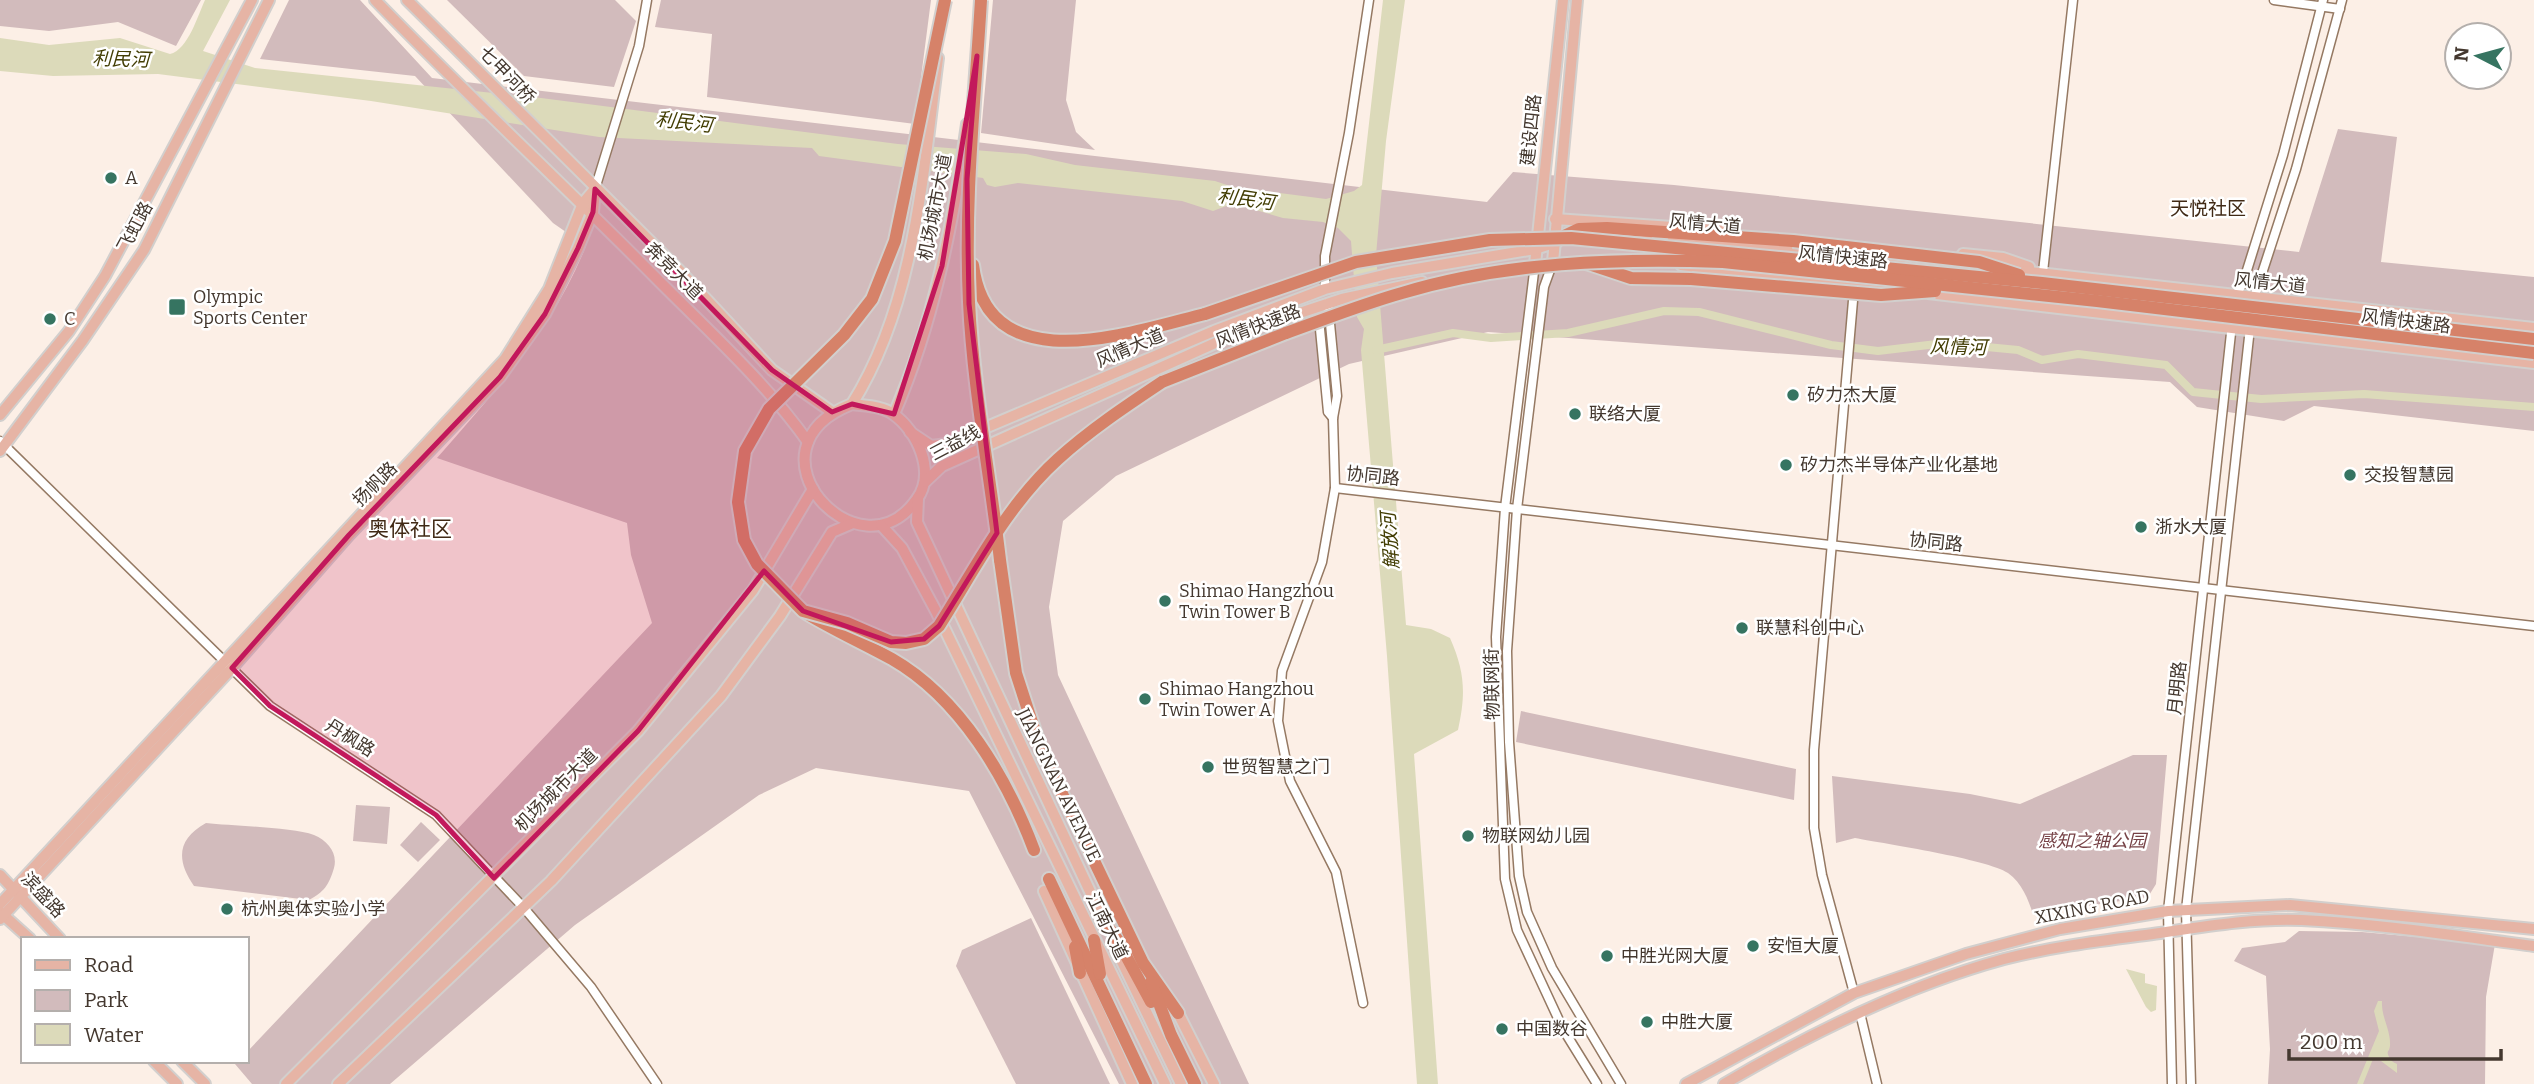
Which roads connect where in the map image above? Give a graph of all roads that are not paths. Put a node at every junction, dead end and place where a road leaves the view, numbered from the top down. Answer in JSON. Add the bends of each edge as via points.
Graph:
{"nodes":[{"id":1,"x":252,"y":0,"type":"edge"},
{"id":2,"x":269,"y":0,"type":"edge"},
{"id":3,"x":375,"y":0,"type":"edge"},
{"id":4,"x":407,"y":0,"type":"edge"},
{"id":5,"x":647,"y":0,"type":"edge"},
{"id":6,"x":945,"y":0,"type":"edge"},
{"id":7,"x":983,"y":0,"type":"edge"},
{"id":8,"x":1370,"y":0,"type":"edge"},
{"id":9,"x":1563,"y":0,"type":"edge"},
{"id":10,"x":1577,"y":0,"type":"edge"},
{"id":11,"x":2073,"y":0,"type":"edge"},
{"id":12,"x":2274,"y":0,"type":"edge"},
{"id":13,"x":2323,"y":4,"type":"edge"},
{"id":14,"x":2341,"y":4,"type":"edge"},
{"id":15,"x":532,"y":127,"type":"joint"},
{"id":16,"x":595,"y":188,"type":"junction"},
{"id":17,"x":583,"y":203,"type":"junction"},
{"id":18,"x":593,"y":212,"type":"junction"},
{"id":19,"x":1555,"y":219,"type":"junction"},
{"id":20,"x":1553,"y":242,"type":"junction"},
{"id":21,"x":1535,"y":249,"type":"junction"},
{"id":22,"x":1579,"y":261,"type":"junction"},
{"id":23,"x":1553,"y":262,"type":"junction"},
{"id":24,"x":1535,"y":264,"type":"junction"},
{"id":25,"x":2043,"y":278,"type":"junction"},
{"id":26,"x":1854,"y":285,"type":"junction"},
{"id":27,"x":1325,"y":289,"type":"junction"},
{"id":28,"x":1965,"y":289,"type":"junction"},
{"id":29,"x":2235,"y":297,"type":"junction"},
{"id":30,"x":2253,"y":299,"type":"junction"},
{"id":31,"x":1323,"y":305,"type":"junction"},
{"id":32,"x":2232,"y":328,"type":"junction"},
{"id":33,"x":2534,"y":328,"type":"edge"},
{"id":34,"x":2250,"y":330,"type":"junction"},
{"id":35,"x":2534,"y":339,"type":"edge"},
{"id":36,"x":2534,"y":353,"type":"edge"},
{"id":37,"x":2534,"y":363,"type":"edge"},
{"id":38,"x":852,"y":404,"type":"junction"},
{"id":39,"x":832,"y":412,"type":"junction"},
{"id":40,"x":894,"y":414,"type":"junction"},
{"id":41,"x":0,"y":415,"type":"edge"},
{"id":42,"x":910,"y":432,"type":"junction"},
{"id":43,"x":1004,"y":437,"type":"joint"},
{"id":44,"x":808,"y":442,"type":"junction"},
{"id":45,"x":2,"y":446,"type":"edge"},
{"id":46,"x":925,"y":482,"type":"junction"},
{"id":47,"x":1335,"y":488,"type":"junction"},
{"id":48,"x":813,"y":489,"type":"junction"},
{"id":49,"x":918,"y":498,"type":"junction"},
{"id":50,"x":1505,"y":508,"type":"junction"},
{"id":51,"x":1517,"y":509,"type":"junction"},
{"id":52,"x":853,"y":523,"type":"junction"},
{"id":53,"x":881,"y":525,"type":"junction"},
{"id":54,"x":1832,"y":546,"type":"junction"},
{"id":55,"x":2203,"y":588,"type":"junction"},
{"id":56,"x":2223,"y":591,"type":"junction"},
{"id":57,"x":803,"y":611,"type":"junction"},
{"id":58,"x":2534,"y":626,"type":"edge"},
{"id":59,"x":228,"y":665,"type":"junction"},
{"id":60,"x":1021,"y":786,"type":"junction"},
{"id":61,"x":1042,"y":791,"type":"junction"},
{"id":62,"x":1034,"y":849,"type":"dead end"},
{"id":63,"x":0,"y":875,"type":"edge"},
{"id":64,"x":494,"y":878,"type":"junction"},
{"id":65,"x":1046,"y":885,"type":"joint"},
{"id":66,"x":13,"y":890,"type":"junction"},
{"id":67,"x":22,"y":898,"type":"junction"},
{"id":68,"x":524,"y":908,"type":"junction"},
{"id":69,"x":1,"y":909,"type":"edge"},
{"id":70,"x":2186,"y":910,"type":"junction"},
{"id":71,"x":2168,"y":911,"type":"junction"},
{"id":72,"x":1105,"y":923,"type":"junction"},
{"id":73,"x":2186,"y":928,"type":"junction"},
{"id":74,"x":2534,"y":929,"type":"edge"},
{"id":75,"x":1072,"y":930,"type":"junction"},
{"id":76,"x":2168,"y":932,"type":"junction"},
{"id":77,"x":28,"y":937,"type":"edge"},
{"id":78,"x":58,"y":937,"type":"edge"},
{"id":79,"x":1094,"y":940,"type":"junction"},
{"id":80,"x":2534,"y":946,"type":"edge"},
{"id":81,"x":1143,"y":963,"type":"junction"},
{"id":82,"x":1080,"y":973,"type":"junction"},
{"id":83,"x":1854,"y":993,"type":"junction"},
{"id":84,"x":1363,"y":1003,"type":"dead end"},
{"id":85,"x":1178,"y":1013,"type":"joint"},
{"id":86,"x":1860,"y":1013,"type":"junction"},
{"id":87,"x":1171,"y":1035,"type":"junction"},
{"id":88,"x":156,"y":1063,"type":"edge"},
{"id":89,"x":184,"y":1063,"type":"edge"},
{"id":90,"x":177,"y":1084,"type":"edge"},
{"id":91,"x":205,"y":1084,"type":"edge"},
{"id":92,"x":286,"y":1084,"type":"edge"},
{"id":93,"x":338,"y":1084,"type":"edge"},
{"id":94,"x":657,"y":1084,"type":"edge"},
{"id":95,"x":1132,"y":1084,"type":"edge"},
{"id":96,"x":1146,"y":1084,"type":"edge"},
{"id":97,"x":1153,"y":1084,"type":"edge"},
{"id":98,"x":1166,"y":1084,"type":"edge"},
{"id":99,"x":1181,"y":1084,"type":"edge"},
{"id":100,"x":1195,"y":1084,"type":"edge"},
{"id":101,"x":1214,"y":1084,"type":"edge"},
{"id":102,"x":1597,"y":1084,"type":"edge"},
{"id":103,"x":1621,"y":1084,"type":"edge"},
{"id":104,"x":1686,"y":1084,"type":"edge"},
{"id":105,"x":1724,"y":1084,"type":"edge"},
{"id":106,"x":1877,"y":1084,"type":"edge"},
{"id":107,"x":2172,"y":1084,"type":"edge"},
{"id":108,"x":2191,"y":1084,"type":"edge"}],
"edges":[{"from":1,"to":41,"type":"main road","name":"飞虹路","via":[[106,276],[69,331]]},
{"from":2,"to":45,"type":"main road","name":"飞虹路","via":[[145,250]]},
{"from":3,"to":17,"type":"main road","name":"奔竞大道"},
{"from":4,"to":15,"type":"main road","name":"七甲河桥"},
{"from":5,"to":16,"type":"street","name":"扬帆路","via":[[639,46]]},
{"from":6,"to":38,"type":"main road","name":"机场城市大道","via":[[911,240],[884,341]]},
{"from":6,"to":57,"type":"highway","bridge":true,"via":[[895,241],[872,299],[844,335],[769,410],[745,451],[738,502],[744,540],[757,565]]},
{"from":7,"to":25,"type":"highway","name":"风情快速路","bridge":true,"via":[[986,13],[973,135],[971,219],[976,290],[1003,326],[1023,336],[1073,341],[1121,334],[1205,314],[1356,262],[1490,240],[1643,243]]},
{"from":7,"to":40,"type":"main road","name":"机场城市大道","via":[[960,182],[925,332]]},
{"from":7,"to":81,"type":"highway","bridge":true,"via":[[967,179],[969,304],[977,396],[1016,673],[1041,750]]},
{"from":8,"to":27,"type":"street","via":[[1329,237]]},
{"from":9,"to":21,"type":"main road","name":"建设四路"},
{"from":10,"to":19,"type":"main road","name":"建设四路"},
{"from":11,"to":25,"type":"street"},
{"from":12,"to":13,"type":"street"},
{"from":13,"to":14,"type":"street"},
{"from":13,"to":29,"type":"street","name":"月明路","via":[[2283,155]]},
{"from":14,"to":30,"type":"street","name":"月明路","via":[[2296,169]]},
{"from":15,"to":16,"type":"main road","name":"奔竞大道"},
{"from":16,"to":17,"type":"main road"},
{"from":16,"to":18,"type":"main road","name":"扬帆路"},
{"from":16,"to":39,"type":"main road","name":"奔竞大道","via":[[772,370]]},
{"from":17,"to":18,"type":"main road","name":"奔竞大道"},
{"from":17,"to":59,"type":"main road","via":[[549,289],[505,359]]},
{"from":18,"to":44,"type":"main road","name":"奔竞大道","via":[[764,388]]},
{"from":18,"to":59,"type":"main road","name":"扬帆路","via":[[545,314],[500,377]]},
{"from":19,"to":20,"type":"main road","name":"建设四路"},
{"from":19,"to":25,"type":"main road","via":[[1650,223],[2003,258]]},
{"from":20,"to":21,"type":"main road","name":"风情大道"},
{"from":20,"to":23,"type":"main road","name":"建设四路"},
{"from":20,"to":25,"type":"main road","name":"风情大道","via":[[1609,235],[1651,237]]},
{"from":20,"to":25,"type":"highway","bridge":true,"via":[[1578,229],[1607,228],[1979,262]]},
{"from":21,"to":24,"type":"main road","name":"建设四路"},
{"from":21,"to":27,"type":"main road","name":"风情大道"},
{"from":22,"to":23,"type":"main road","name":"风情大道"},
{"from":22,"to":26,"type":"main road","name":"风情大道","via":[[1620,256]]},
{"from":22,"to":28,"type":"highway","bridge":true,"via":[[1631,278],[1881,295]]},
{"from":23,"to":24,"type":"main road","name":"风情大道"},
{"from":23,"to":51,"type":"street","name":"物联网街","via":[[1544,287]]},
{"from":24,"to":31,"type":"main road","name":"风情大道","via":[[1390,288]]},
{"from":24,"to":50,"type":"street","name":"物联网街"},
{"from":25,"to":29,"type":"main road","name":"风情大道"},
{"from":25,"to":35,"type":"highway","name":"风情快速路","bridge":true},
{"from":26,"to":32,"type":"main road","name":"风情大道"},
{"from":26,"to":54,"type":"street"},
{"from":27,"to":42,"type":"main road","name":"风情大道","via":[[947,444],[930,446]]},
{"from":28,"to":36,"type":"highway","name":"风情快速路","bridge":true},
{"from":28,"to":57,"type":"highway","name":"风情快速路","bridge":true,"via":[[1679,261],[1525,269],[1403,292],[1162,382],[1112,416],[1056,460],[1007,516],[939,626],[925,639],[891,642]]},
{"from":29,"to":30,"type":"main road","name":"风情大道"},
{"from":29,"to":32,"type":"street","name":"月明路"},
{"from":30,"to":33,"type":"main road","name":"风情大道"},
{"from":30,"to":34,"type":"street","name":"月明路"},
{"from":31,"to":43,"type":"main road","name":"风情大道","via":[[1233,335]]},
{"from":31,"to":47,"type":"street"},
{"from":32,"to":34,"type":"main road","name":"风情大道"},
{"from":32,"to":55,"type":"street","name":"月明路"},
{"from":34,"to":37,"type":"main road","name":"风情大道"},
{"from":34,"to":56,"type":"street","name":"月明路"},
{"from":38,"to":39,"type":"main road"},
{"from":38,"to":40,"type":"main road"},
{"from":39,"to":44,"type":"main road","via":[[818,423]]},
{"from":40,"to":42,"type":"main road"},
{"from":42,"to":46,"type":"main road","via":[[919,447]]},
{"from":43,"to":46,"type":"main road","name":"三益线","via":[[942,466]]},
{"from":44,"to":48,"type":"main road","via":[[804,466]]},
{"from":45,"to":59,"type":"street","name":"丹枫路"},
{"from":46,"to":49,"type":"main road"},
{"from":47,"to":50,"type":"street","name":"协同路"},
{"from":47,"to":84,"type":"street","via":[[1322,562],[1284,662],[1278,721],[1290,780],[1336,872]]},
{"from":48,"to":52,"type":"main road","via":[[821,505]]},
{"from":48,"to":64,"type":"main road","name":"机场城市大道","via":[[753,590],[681,680],[600,771]]},
{"from":49,"to":53,"type":"main road","via":[[905,513]]},
{"from":49,"to":61,"type":"main road","name":"JIANGNAN AVENUE","via":[[917,522]]},
{"from":50,"to":51,"type":"street","name":"协同路"},
{"from":50,"to":102,"type":"street","name":"物联网街","via":[[1496,637],[1505,879],[1517,930],[1563,1029]]},
{"from":51,"to":54,"type":"street","name":"协同路"},
{"from":51,"to":103,"type":"street","name":"物联网街","via":[[1507,650],[1519,876],[1527,912],[1552,968]]},
{"from":52,"to":53,"type":"main road"},
{"from":52,"to":68,"type":"main road","via":[[832,532],[780,616],[721,696]]},
{"from":53,"to":60,"type":"main road","name":"江南大道","via":[[894,536],[918,577]]},
{"from":54,"to":55,"type":"street","name":"协同路"},
{"from":54,"to":83,"type":"street","via":[[1814,750],[1814,828]]},
{"from":55,"to":56,"type":"street","name":"协同路"},
{"from":55,"to":71,"type":"street","name":"月明路"},
{"from":56,"to":58,"type":"street","name":"协同路"},
{"from":56,"to":70,"type":"street","name":"月明路"},
{"from":57,"to":62,"type":"highway","bridge":true,"via":[[894,660],[942,697],[994,769]]},
{"from":59,"to":64,"type":"street","name":"丹枫路","via":[[270,706],[436,815]]},
{"from":59,"to":66,"type":"main road"},
{"from":59,"to":67,"type":"main road","name":"扬帆路"},
{"from":60,"to":61,"type":"main road"},
{"from":60,"to":79,"type":"main road","name":"江南大道"},
{"from":61,"to":72,"type":"main road","name":"JIANGNAN AVENUE"},
{"from":63,"to":66,"type":"main road","name":"滨盛路"},
{"from":64,"to":68,"type":"street","name":"丹枫路"},
{"from":64,"to":92,"type":"main road","name":"机场城市大道"},
{"from":65,"to":75,"type":"highway"},
{"from":65,"to":82,"type":"main road"},
{"from":66,"to":67,"type":"main road","name":"滨盛路"},
{"from":66,"to":69,"type":"main road"},
{"from":67,"to":69,"type":"main road","name":"扬帆路"},
{"from":67,"to":78,"type":"main road","name":"滨盛路"},
{"from":68,"to":93,"type":"main road"},
{"from":68,"to":94,"type":"street","name":"丹枫路","via":[[591,987]]},
{"from":69,"to":77,"type":"main road"},
{"from":70,"to":71,"type":"main road","name":"XIXING ROAD"},
{"from":70,"to":73,"type":"street","name":"月明路"},
{"from":70,"to":74,"type":"main road","name":"XIXING ROAD","via":[[2290,905]]},
{"from":71,"to":76,"type":"street","name":"月明路"},
{"from":71,"to":83,"type":"main road","name":"XIXING ROAD","via":[[2060,929],[1966,954]]},
{"from":72,"to":87,"type":"highway"},
{"from":72,"to":99,"type":"main road","name":"JIANGNAN AVENUE"},
{"from":73,"to":76,"type":"main road","name":"XIXING ROAD"},
{"from":73,"to":80,"type":"main road","name":"XIXING ROAD","via":[[2300,920]]},
{"from":73,"to":108,"type":"street","name":"月明路"},
{"from":75,"to":82,"type":"highway"},
{"from":75,"to":96,"type":"highway"},
{"from":76,"to":86,"type":"main road","name":"XIXING ROAD","via":[[2004,959],[1932,982]]},
{"from":76,"to":107,"type":"street","name":"月明路"},
{"from":79,"to":97,"type":"highway","via":[[1097,968]]},
{"from":79,"to":98,"type":"main road","name":"江南大道"},
{"from":81,"to":85,"type":"highway"},
{"from":81,"to":87,"type":"highway"},
{"from":82,"to":95,"type":"main road"},
{"from":83,"to":104,"type":"main road","name":"XIXING ROAD"},
{"from":85,"to":101,"type":"main road"},
{"from":86,"to":105,"type":"main road","name":"XIXING ROAD"},
{"from":86,"to":106,"type":"street"},
{"from":87,"to":100,"type":"highway"},
{"from":88,"to":90,"type":"main road"},
{"from":89,"to":91,"type":"main road"}]}
